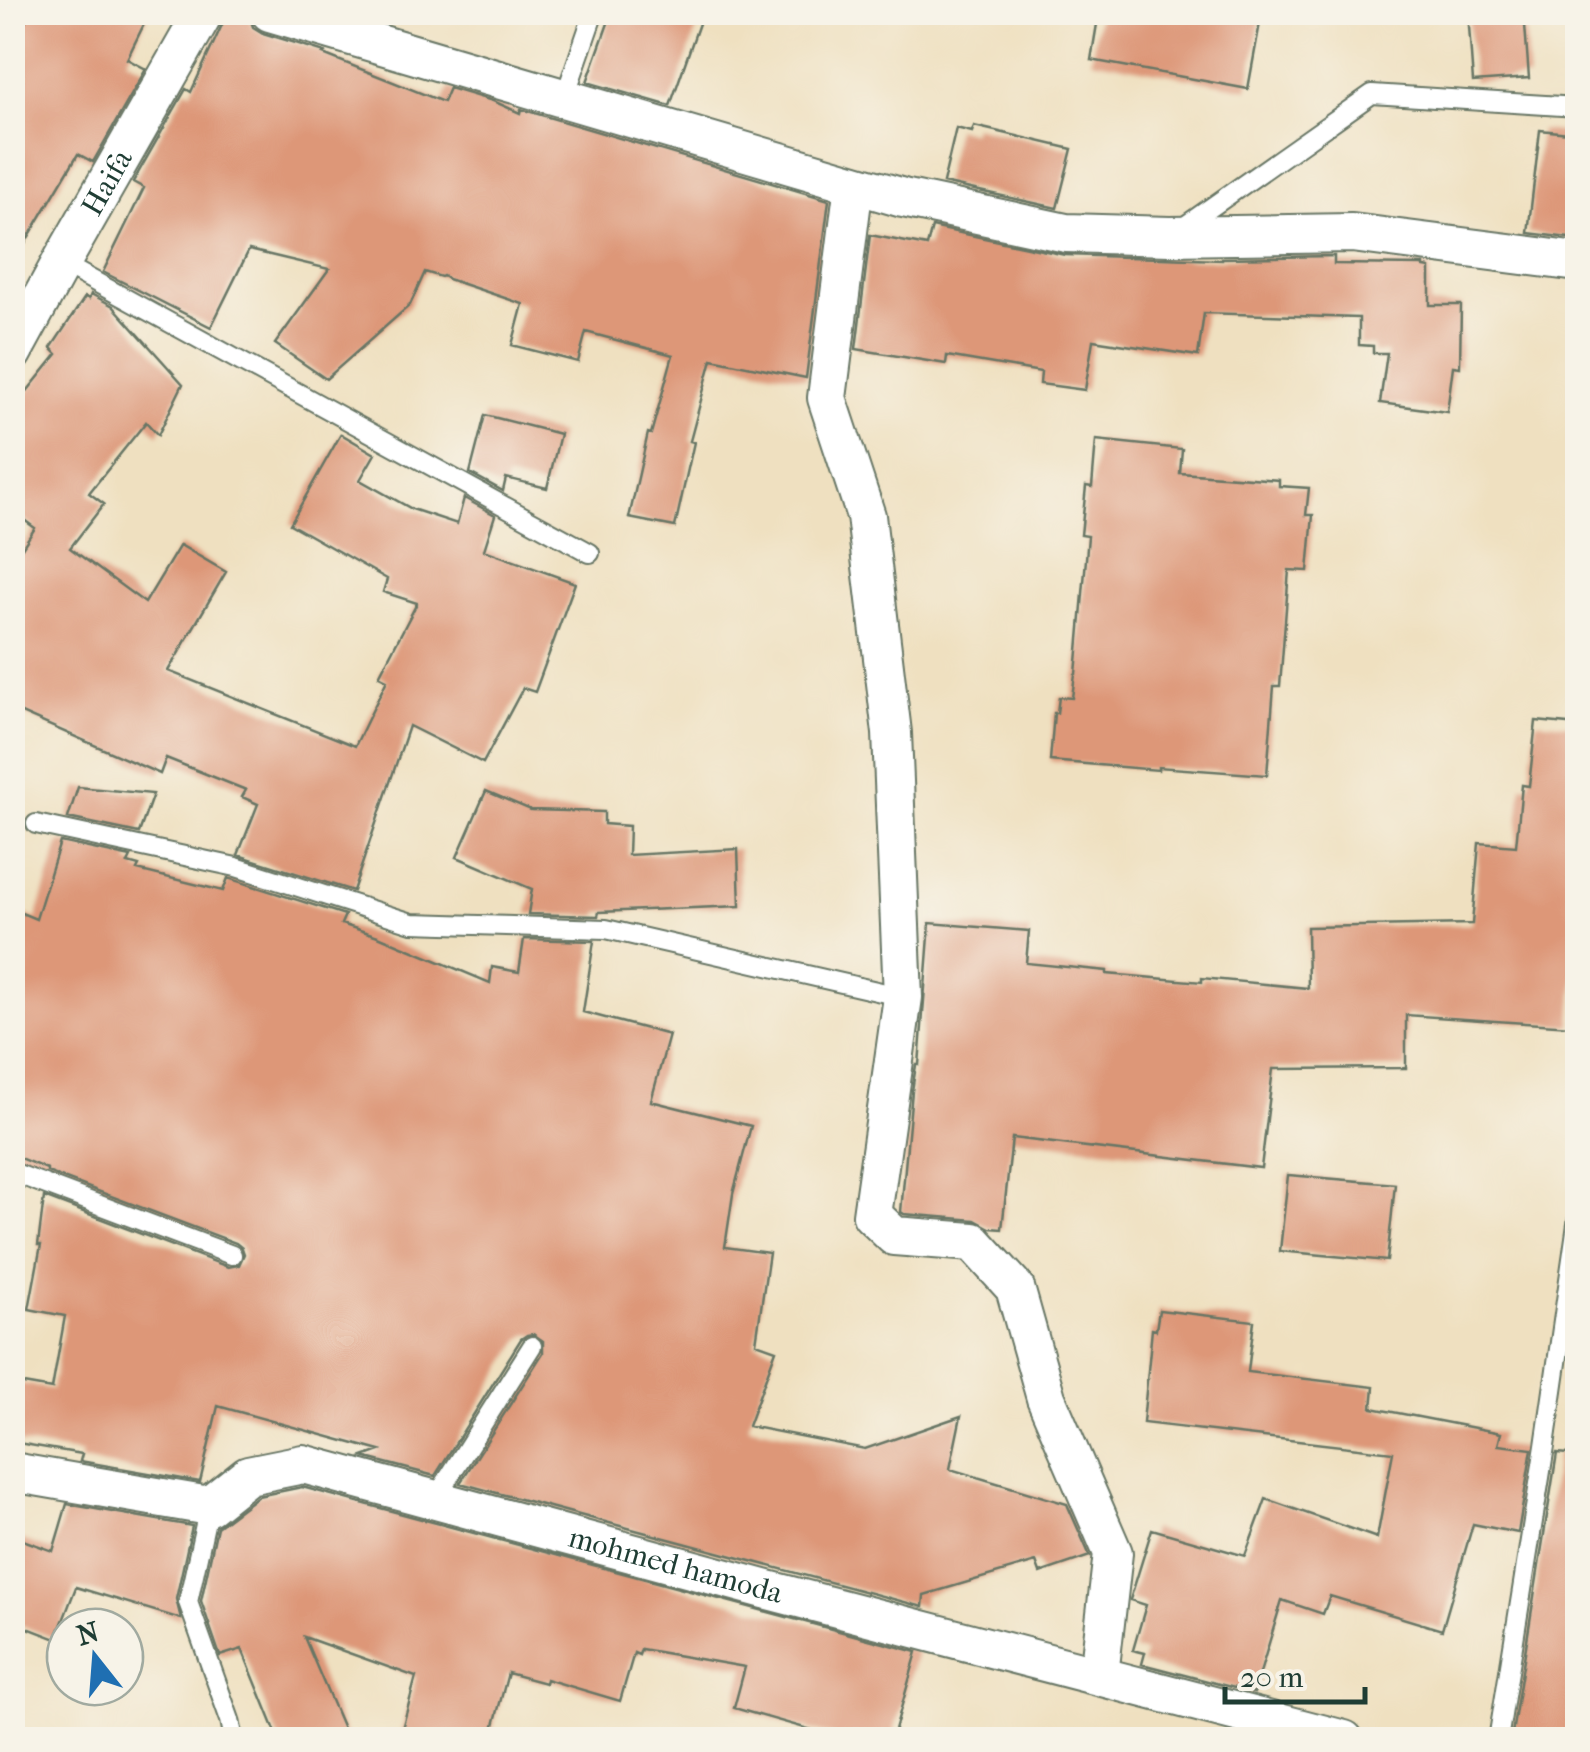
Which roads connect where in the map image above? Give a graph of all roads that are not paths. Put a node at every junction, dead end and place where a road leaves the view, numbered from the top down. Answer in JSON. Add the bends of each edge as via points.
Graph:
{"nodes":[{"id":1,"x":204,"y":12,"type":"edge"},
{"id":2,"x":270,"y":12,"type":"edge"},
{"id":3,"x":594,"y":12,"type":"edge"},
{"id":4,"x":564,"y":100,"type":"junction"},
{"id":5,"x":1578,"y":107,"type":"edge"},
{"id":6,"x":854,"y":184,"type":"junction"},
{"id":7,"x":1170,"y":236,"type":"junction"},
{"id":8,"x":1578,"y":262,"type":"edge"},
{"id":9,"x":61,"y":263,"type":"junction"},
{"id":10,"x":12,"y":353,"type":"edge"},
{"id":11,"x":590,"y":552,"type":"dead end"},
{"id":12,"x":36,"y":824,"type":"dead end"},
{"id":13,"x":904,"y":997,"type":"junction"},
{"id":14,"x":12,"y":1172,"type":"edge"},
{"id":15,"x":1578,"y":1216,"type":"edge"},
{"id":16,"x":232,"y":1255,"type":"dead end"},
{"id":17,"x":532,"y":1346,"type":"dead end"},
{"id":18,"x":1568,"y":1348,"type":"edge"},
{"id":19,"x":12,"y":1472,"type":"edge"},
{"id":20,"x":435,"y":1499,"type":"junction"},
{"id":21,"x":209,"y":1506,"type":"junction"},
{"id":22,"x":1099,"y":1674,"type":"junction"},
{"id":23,"x":234,"y":1740,"type":"edge"},
{"id":24,"x":1344,"y":1740,"type":"edge"},
{"id":25,"x":1498,"y":1740,"type":"edge"}],
"edges":[{"from":1,"to":9,"type":"street","name":"Haifa"},
{"from":2,"to":4,"type":"street"},
{"from":3,"to":4,"type":"lane"},
{"from":4,"to":6,"type":"street"},
{"from":5,"to":7,"type":"lane","via":[[1372,94]]},
{"from":6,"to":7,"type":"street","via":[[1066,233]]},
{"from":6,"to":13,"type":"street","via":[[827,398],[866,516],[892,733]]},
{"from":7,"to":8,"type":"street","via":[[1352,233]]},
{"from":9,"to":10,"type":"street","name":"Haifa"},
{"from":9,"to":11,"type":"lane"},
{"from":12,"to":13,"type":"lane","via":[[236,867],[412,923],[606,929]]},
{"from":13,"to":22,"type":"street","via":[[872,1214],[894,1236],[973,1242],[1015,1288],[1046,1398],[1112,1553]]},
{"from":14,"to":16,"type":"lane"},
{"from":15,"to":18,"type":"lane"},
{"from":17,"to":20,"type":"lane"},
{"from":18,"to":25,"type":"lane"},
{"from":19,"to":21,"type":"street"},
{"from":20,"to":21,"type":"street","name":"mohmed hamoda","via":[[303,1464],[248,1476]]},
{"from":20,"to":22,"type":"street","name":"mohmed hamoda"},
{"from":21,"to":23,"type":"lane","via":[[188,1602]]},
{"from":22,"to":24,"type":"street","name":"mohmed hamoda"}]}
